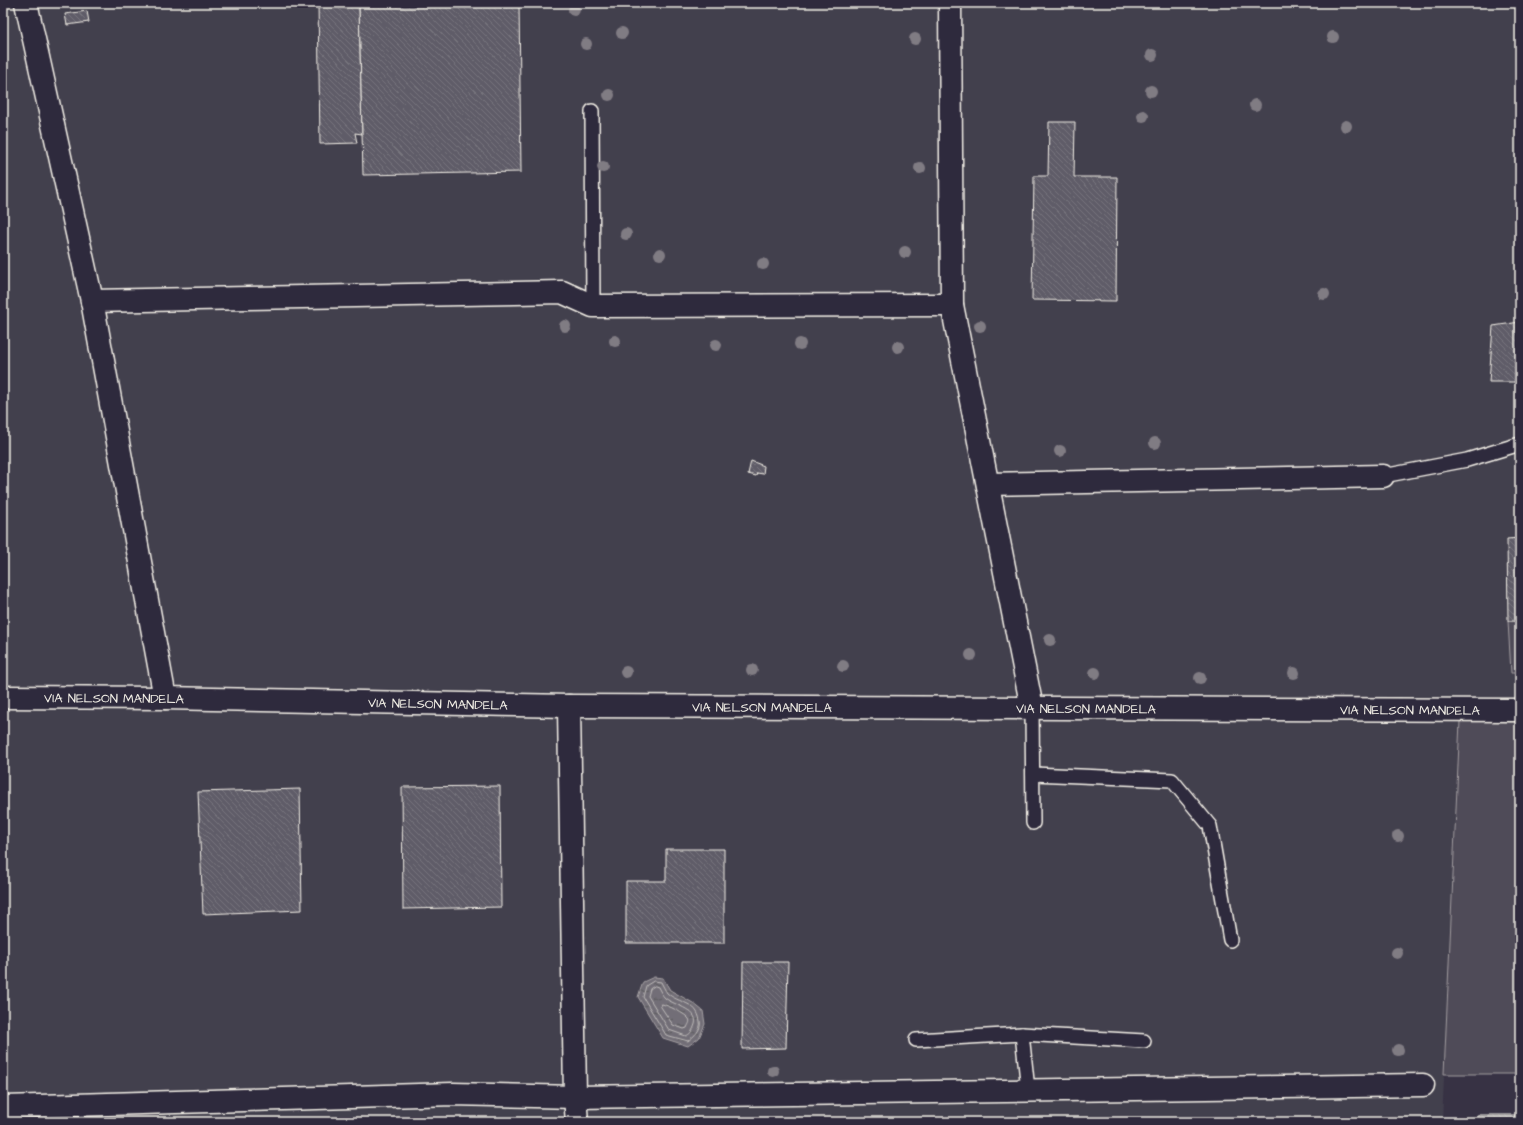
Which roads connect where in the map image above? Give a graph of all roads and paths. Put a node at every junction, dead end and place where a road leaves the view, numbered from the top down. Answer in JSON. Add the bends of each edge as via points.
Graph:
{"nodes":[{"id":1,"x":26,"y":3,"type":"edge"},
{"id":2,"x":950,"y":3,"type":"edge"},
{"id":3,"x":592,"y":111,"type":"dead end"},
{"id":4,"x":92,"y":301,"type":"junction"},
{"id":5,"x":952,"y":305,"type":"junction"},
{"id":6,"x":593,"y":306,"type":"junction"},
{"id":7,"x":1520,"y":444,"type":"edge"},
{"id":8,"x":1383,"y":476,"type":"joint"},
{"id":9,"x":988,"y":484,"type":"junction"},
{"id":10,"x":3,"y":697,"type":"edge"},
{"id":11,"x":165,"y":698,"type":"junction"},
{"id":12,"x":569,"y":706,"type":"junction"},
{"id":13,"x":1032,"y":708,"type":"junction"},
{"id":14,"x":1520,"y":710,"type":"edge"},
{"id":15,"x":1033,"y":774,"type":"junction"},
{"id":16,"x":1033,"y":823,"type":"dead end"},
{"id":17,"x":1230,"y":940,"type":"dead end"},
{"id":18,"x":1022,"y":1034,"type":"junction"},
{"id":19,"x":916,"y":1040,"type":"dead end"},
{"id":20,"x":1144,"y":1041,"type":"dead end"},
{"id":21,"x":1423,"y":1085,"type":"dead end"},
{"id":22,"x":1028,"y":1090,"type":"junction"},
{"id":23,"x":575,"y":1097,"type":"junction"},
{"id":24,"x":3,"y":1106,"type":"edge"},
{"id":25,"x":576,"y":1122,"type":"edge"}],
"edges":[{"from":1,"to":4,"type":"street"},
{"from":2,"to":5,"type":"street"},
{"from":3,"to":6,"type":"lane"},
{"from":4,"to":6,"type":"street","via":[[562,292]]},
{"from":4,"to":11,"type":"street"},
{"from":5,"to":6,"type":"street"},
{"from":5,"to":9,"type":"street"},
{"from":7,"to":8,"type":"lane","via":[[1467,460]]},
{"from":8,"to":9,"type":"street"},
{"from":9,"to":13,"type":"street"},
{"from":10,"to":11,"type":"street","name":"VIA NELSON MANDELA"},
{"from":11,"to":12,"type":"street","name":"VIA NELSON MANDELA"},
{"from":12,"to":13,"type":"street","name":"VIA NELSON MANDELA"},
{"from":12,"to":23,"type":"street"},
{"from":13,"to":14,"type":"street","name":"VIA NELSON MANDELA"},
{"from":13,"to":15,"type":"lane"},
{"from":15,"to":16,"type":"lane"},
{"from":15,"to":17,"type":"lane","via":[[1172,780],[1210,826]]},
{"from":18,"to":19,"type":"lane"},
{"from":18,"to":20,"type":"lane"},
{"from":18,"to":22,"type":"lane"},
{"from":21,"to":22,"type":"street"},
{"from":22,"to":23,"type":"street"},
{"from":23,"to":24,"type":"street","via":[[453,1094]]},
{"from":23,"to":25,"type":"street"}]}
